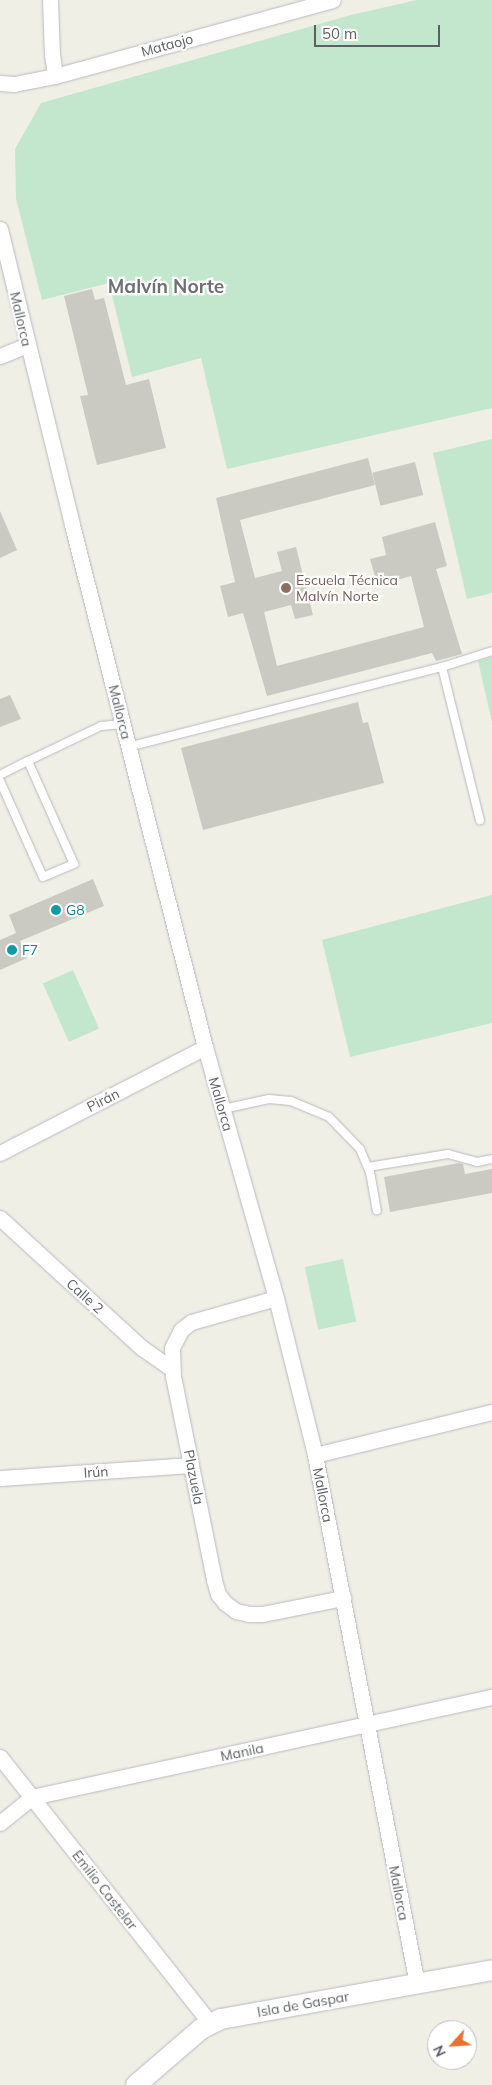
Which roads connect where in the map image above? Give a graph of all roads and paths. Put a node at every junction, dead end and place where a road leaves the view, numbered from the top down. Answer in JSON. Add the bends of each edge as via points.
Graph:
{"nodes":[{"id":1,"x":50,"y":0,"type":"edge"},
{"id":2,"x":333,"y":0,"type":"edge"},
{"id":3,"x":55,"y":76,"type":"junction"},
{"id":4,"x":0,"y":83,"type":"edge"},
{"id":5,"x":0,"y":228,"type":"edge"},
{"id":6,"x":27,"y":345,"type":"junction"},
{"id":7,"x":0,"y":356,"type":"edge"},
{"id":8,"x":490,"y":650,"type":"edge"},
{"id":9,"x":442,"y":667,"type":"junction"},
{"id":10,"x":123,"y":724,"type":"junction"},
{"id":11,"x":128,"y":747,"type":"junction"},
{"id":12,"x":28,"y":762,"type":"junction"},
{"id":13,"x":0,"y":775,"type":"edge"},
{"id":14,"x":0,"y":781,"type":"edge"},
{"id":15,"x":480,"y":820,"type":"dead end"},
{"id":16,"x":205,"y":1047,"type":"junction"},
{"id":17,"x":223,"y":1109,"type":"junction"},
{"id":18,"x":0,"y":1152,"type":"edge"},
{"id":19,"x":492,"y":1159,"type":"edge"},
{"id":20,"x":368,"y":1167,"type":"junction"},
{"id":21,"x":377,"y":1210,"type":"dead end"},
{"id":22,"x":0,"y":1218,"type":"edge"},
{"id":23,"x":276,"y":1298,"type":"junction"},
{"id":24,"x":172,"y":1369,"type":"junction"},
{"id":25,"x":492,"y":1412,"type":"edge"},
{"id":26,"x":316,"y":1455,"type":"junction"},
{"id":27,"x":191,"y":1465,"type":"junction"},
{"id":28,"x":0,"y":1478,"type":"edge"},
{"id":29,"x":342,"y":1598,"type":"junction"},
{"id":30,"x":492,"y":1697,"type":"edge"},
{"id":31,"x":367,"y":1724,"type":"junction"},
{"id":32,"x":0,"y":1757,"type":"edge"},
{"id":33,"x":32,"y":1797,"type":"junction"},
{"id":34,"x":0,"y":1823,"type":"edge"},
{"id":35,"x":492,"y":1970,"type":"edge"},
{"id":36,"x":417,"y":1984,"type":"junction"},
{"id":37,"x":210,"y":2023,"type":"junction"},
{"id":38,"x":136,"y":2085,"type":"edge"}],
"edges":[{"from":1,"to":3,"type":"street"},
{"from":2,"to":3,"type":"street","name":"Mataojo"},
{"from":3,"to":4,"type":"street","name":"Mataojo","via":[[14,84]]},
{"from":5,"to":6,"type":"street","name":"Mallorca"},
{"from":6,"to":7,"type":"street"},
{"from":6,"to":10,"type":"street","name":"Mallorca"},
{"from":8,"to":9,"type":"lane","via":[[474,659]]},
{"from":9,"to":11,"type":"lane"},
{"from":9,"to":15,"type":"lane"},
{"from":10,"to":11,"type":"street","name":"Mallorca"},
{"from":10,"to":12,"type":"lane","via":[[101,726]]},
{"from":11,"to":16,"type":"street","name":"Mallorca"},
{"from":12,"to":13,"type":"lane"},
{"from":12,"to":14,"type":"lane","via":[[74,864],[43,877]]},
{"from":16,"to":17,"type":"street","name":"Mallorca"},
{"from":16,"to":18,"type":"street","name":"Pirán"},
{"from":17,"to":20,"type":"lane","via":[[270,1099],[312,1108],[329,1117],[347,1134],[360,1149]]},
{"from":17,"to":23,"type":"street","name":"Mallorca"},
{"from":19,"to":20,"type":"lane","via":[[477,1162],[448,1154]]},
{"from":20,"to":21,"type":"lane"},
{"from":22,"to":24,"type":"street","name":"Calle 2","via":[[142,1348]]},
{"from":23,"to":24,"type":"street","name":"Plazuela","via":[[191,1322],[176,1337],[172,1348]]},
{"from":23,"to":26,"type":"street","name":"Mallorca"},
{"from":24,"to":27,"type":"street","name":"Plazuela"},
{"from":25,"to":26,"type":"street"},
{"from":26,"to":29,"type":"street","name":"Mallorca"},
{"from":27,"to":28,"type":"street","name":"Irún"},
{"from":27,"to":29,"type":"street","name":"Plazuela","via":[[214,1580],[225,1603],[236,1611],[263,1614]]},
{"from":29,"to":31,"type":"street","name":"Mallorca"},
{"from":30,"to":31,"type":"street","name":"Manila"},
{"from":31,"to":33,"type":"street","name":"Manila"},
{"from":31,"to":36,"type":"street","name":"Mallorca"},
{"from":32,"to":33,"type":"street","name":"Emilio Castelar"},
{"from":33,"to":34,"type":"street","name":"Manila"},
{"from":33,"to":37,"type":"street","name":"Emilio Castelar"},
{"from":35,"to":36,"type":"street","name":"Isla de Gaspar"},
{"from":36,"to":37,"type":"street","name":"Isla de Gaspar"},
{"from":37,"to":38,"type":"street","name":"Isla de Gaspar"}]}
